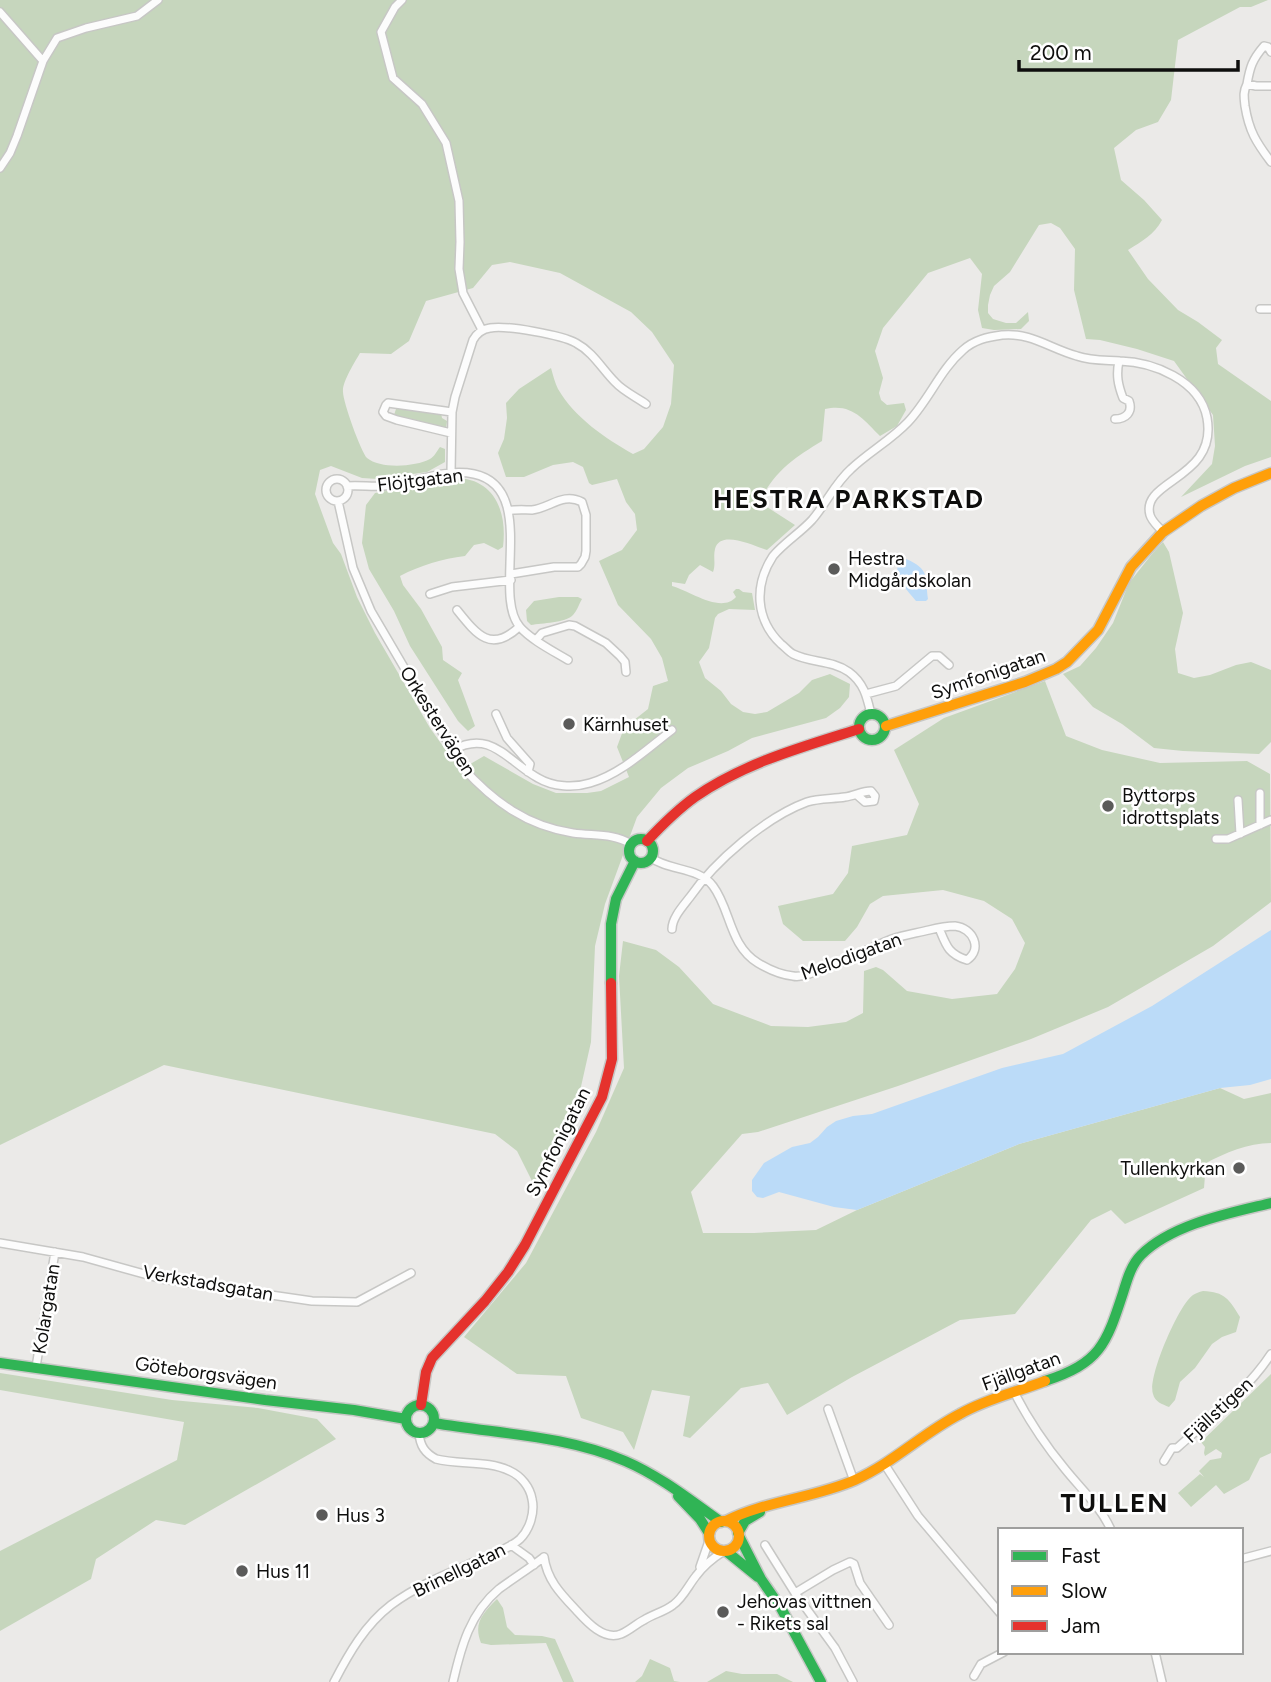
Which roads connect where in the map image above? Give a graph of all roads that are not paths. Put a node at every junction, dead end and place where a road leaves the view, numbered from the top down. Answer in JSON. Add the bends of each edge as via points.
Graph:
{"nodes":[{"id":1,"x":158,"y":0,"type":"edge"},
{"id":2,"x":402,"y":0,"type":"edge"},
{"id":3,"x":0,"y":12,"type":"edge"},
{"id":4,"x":1271,"y":52,"type":"edge"},
{"id":5,"x":43,"y":61,"type":"junction"},
{"id":6,"x":1247,"y":84,"type":"junction"},
{"id":7,"x":1271,"y":86,"type":"edge"},
{"id":8,"x":1270,"y":159,"type":"edge"},
{"id":9,"x":0,"y":168,"type":"edge"},
{"id":10,"x":1260,"y":309,"type":"dead end"},
{"id":11,"x":1271,"y":309,"type":"edge"},
{"id":12,"x":482,"y":330,"type":"junction"},
{"id":13,"x":1119,"y":361,"type":"junction"},
{"id":14,"x":646,"y":404,"type":"dead end"},
{"id":15,"x":452,"y":412,"type":"junction"},
{"id":16,"x":1115,"y":419,"type":"dead end"},
{"id":17,"x":451,"y":433,"type":"junction"},
{"id":18,"x":451,"y":473,"type":"junction"},
{"id":19,"x":1271,"y":473,"type":"edge"},
{"id":20,"x":347,"y":486,"type":"junction"},
{"id":21,"x":338,"y":501,"type":"junction"},
{"id":22,"x":508,"y":511,"type":"junction"},
{"id":23,"x":1163,"y":532,"type":"junction"},
{"id":24,"x":511,"y":577,"type":"junction"},
{"id":25,"x":430,"y":594,"type":"dead end"},
{"id":26,"x":457,"y":610,"type":"dead end"},
{"id":27,"x":519,"y":626,"type":"junction"},
{"id":28,"x":536,"y":640,"type":"junction"},
{"id":29,"x":568,"y":660,"type":"dead end"},
{"id":30,"x":949,"y":665,"type":"dead end"},
{"id":31,"x":626,"y":672,"type":"dead end"},
{"id":32,"x":866,"y":694,"type":"junction"},
{"id":33,"x":496,"y":714,"type":"dead end"},
{"id":34,"x":871,"y":714,"type":"junction"},
{"id":35,"x":886,"y":726,"type":"junction"},
{"id":36,"x":859,"y":729,"type":"junction"},
{"id":37,"x":672,"y":730,"type":"dead end"},
{"id":38,"x":453,"y":750,"type":"junction"},
{"id":39,"x":528,"y":772,"type":"junction"},
{"id":40,"x":1260,"y":793,"type":"dead end"},
{"id":41,"x":857,"y":795,"type":"dead end"},
{"id":42,"x":1238,"y":800,"type":"dead end"},
{"id":43,"x":1271,"y":820,"type":"edge"},
{"id":44,"x":1260,"y":825,"type":"junction"},
{"id":45,"x":1240,"y":834,"type":"junction"},
{"id":46,"x":1216,"y":839,"type":"dead end"},
{"id":47,"x":647,"y":841,"type":"junction"},
{"id":48,"x":631,"y":844,"type":"junction"},
{"id":49,"x":650,"y":857,"type":"junction"},
{"id":50,"x":635,"y":861,"type":"junction"},
{"id":51,"x":704,"y":878,"type":"junction"},
{"id":52,"x":939,"y":928,"type":"junction"},
{"id":53,"x":672,"y":929,"type":"dead end"},
{"id":54,"x":1271,"y":1203,"type":"edge"},
{"id":55,"x":0,"y":1244,"type":"edge"},
{"id":56,"x":55,"y":1252,"type":"junction"},
{"id":57,"x":411,"y":1273,"type":"dead end"},
{"id":58,"x":1271,"y":1354,"type":"edge"},
{"id":59,"x":0,"y":1363,"type":"edge"},
{"id":60,"x":36,"y":1367,"type":"junction"},
{"id":61,"x":1014,"y":1392,"type":"junction"},
{"id":62,"x":421,"y":1405,"type":"junction"},
{"id":63,"x":828,"y":1409,"type":"dead end"},
{"id":64,"x":406,"y":1419,"type":"junction"},
{"id":65,"x":434,"y":1423,"type":"junction"},
{"id":66,"x":419,"y":1433,"type":"junction"},
{"id":67,"x":1164,"y":1461,"type":"dead end"},
{"id":68,"x":885,"y":1465,"type":"junction"},
{"id":69,"x":854,"y":1481,"type":"junction"},
{"id":70,"x":668,"y":1486,"type":"junction"},
{"id":71,"x":769,"y":1507,"type":"junction"},
{"id":72,"x":723,"y":1521,"type":"junction"},
{"id":73,"x":1110,"y":1528,"type":"edge"},
{"id":74,"x":738,"y":1534,"type":"junction"},
{"id":75,"x":709,"y":1537,"type":"junction"},
{"id":76,"x":510,"y":1545,"type":"junction"},
{"id":77,"x":765,"y":1545,"type":"dead end"},
{"id":78,"x":725,"y":1551,"type":"junction"},
{"id":79,"x":1271,"y":1552,"type":"edge"},
{"id":80,"x":1243,"y":1559,"type":"edge"},
{"id":81,"x":534,"y":1565,"type":"junction"},
{"id":82,"x":697,"y":1574,"type":"junction"},
{"id":83,"x":761,"y":1579,"type":"junction"},
{"id":84,"x":795,"y":1593,"type":"junction"},
{"id":85,"x":998,"y":1611,"type":"edge"},
{"id":86,"x":889,"y":1625,"type":"dead end"},
{"id":87,"x":1000,"y":1654,"type":"edge"},
{"id":88,"x":1155,"y":1654,"type":"edge"},
{"id":89,"x":974,"y":1676,"type":"dead end"},
{"id":90,"x":334,"y":1682,"type":"edge"},
{"id":91,"x":453,"y":1682,"type":"edge"},
{"id":92,"x":821,"y":1682,"type":"edge"},
{"id":93,"x":853,"y":1682,"type":"edge"},
{"id":94,"x":1162,"y":1682,"type":"edge"}],
"edges":[{"from":1,"to":5,"type":"street","via":[[137,16],[57,38]]},
{"from":2,"to":12,"type":"street","via":[[381,32],[393,78],[422,104],[446,143],[459,201],[463,293]]},
{"from":3,"to":5,"type":"street"},
{"from":4,"to":6,"type":"street","via":[[1264,46],[1258,52],[1250,64]]},
{"from":5,"to":9,"type":"street","via":[[17,136]]},
{"from":6,"to":7,"type":"street"},
{"from":6,"to":8,"type":"street","via":[[1243,92],[1248,123]]},
{"from":10,"to":11,"type":"street"},
{"from":12,"to":14,"type":"street","via":[[500,327],[576,343],[617,384]]},
{"from":12,"to":15,"type":"street","via":[[473,340]]},
{"from":13,"to":16,"type":"street","via":[[1118,384],[1131,407],[1123,419]]},
{"from":13,"to":23,"type":"street","via":[[1143,363],[1172,375],[1193,391],[1205,411],[1208,432],[1203,452],[1192,467],[1151,500],[1150,516]]},
{"from":13,"to":32,"type":"street","via":[[1079,357],[1025,336],[1006,334],[969,345],[906,424],[848,471],[815,517],[773,555],[760,599],[769,630],[794,654],[846,670]]},
{"from":15,"to":17,"type":"street"},
{"from":15,"to":17,"type":"street","via":[[388,403],[383,412],[397,420]]},
{"from":17,"to":18,"type":"street"},
{"from":18,"to":20,"type":"street","name":"Flöjtgatan","via":[[385,486]]},
{"from":18,"to":22,"type":"street","name":"Flöjtgatan","via":[[486,479],[501,494]]},
{"from":19,"to":23,"type":"street","name":"Symfonigatan","via":[[1201,506]]},
{"from":20,"to":21,"type":"street","via":[[346,495]]},
{"from":20,"to":21,"type":"street","via":[[337,479],[327,484],[327,495]]},
{"from":21,"to":38,"type":"street","name":"Orkestervägen","via":[[362,592]]},
{"from":22,"to":24,"type":"street","name":"Flöjtgatan"},
{"from":22,"to":24,"type":"street","via":[[533,510],[570,498],[582,502],[586,515],[581,564]]},
{"from":23,"to":35,"type":"street","name":"Symfonigatan","via":[[1131,567],[1098,630],[1067,662],[1025,682]]},
{"from":24,"to":25,"type":"street"},
{"from":24,"to":27,"type":"street","name":"Flöjtgatan","via":[[512,607]]},
{"from":26,"to":27,"type":"street","via":[[482,637],[491,640],[509,636]]},
{"from":27,"to":28,"type":"street"},
{"from":28,"to":29,"type":"street"},
{"from":28,"to":31,"type":"street","via":[[542,633],[575,626],[606,643],[625,662]]},
{"from":30,"to":32,"type":"street","via":[[932,656],[896,686]]},
{"from":32,"to":34,"type":"street"},
{"from":33,"to":39,"type":"street","via":[[507,738],[530,764]]},
{"from":34,"to":35,"type":"street","via":[[882,718]]},
{"from":34,"to":36,"type":"street","via":[[862,719]]},
{"from":35,"to":36,"type":"street","via":[[881,737],[873,740]]},
{"from":36,"to":47,"type":"street","via":[[785,751],[718,782],[677,811]]},
{"from":37,"to":39,"type":"street","via":[[614,772],[588,784],[555,785]]},
{"from":38,"to":39,"type":"street","via":[[470,743],[491,745]]},
{"from":38,"to":48,"type":"street","name":"Orkestervägen","via":[[481,787],[509,809],[549,827],[613,836]]},
{"from":40,"to":44,"type":"street"},
{"from":41,"to":51,"type":"street","via":[[809,801],[790,810],[739,845]]},
{"from":42,"to":45,"type":"street"},
{"from":43,"to":44,"type":"street"},
{"from":44,"to":45,"type":"street"},
{"from":45,"to":46,"type":"street"},
{"from":47,"to":48,"type":"street"},
{"from":47,"to":49,"type":"street"},
{"from":48,"to":50,"type":"street","via":[[629,854]]},
{"from":49,"to":50,"type":"street"},
{"from":49,"to":51,"type":"street"},
{"from":50,"to":62,"type":"street","name":"Symfonigatan","via":[[616,899],[611,924],[612,1059],[602,1097],[508,1272],[432,1358]]},
{"from":51,"to":52,"type":"street","name":"Melodigatan","via":[[712,884],[738,942],[755,961],[794,977],[834,966],[893,939]]},
{"from":51,"to":53,"type":"street"},
{"from":52,"to":52,"type":"street","name":"Melodigatan","via":[[953,955],[967,960],[972,957],[976,950],[970,934],[955,926]]},
{"from":54,"to":61,"type":"street","name":"Fjällgatan","via":[[1196,1225],[1143,1253],[1096,1354],[1075,1370]]},
{"from":55,"to":56,"type":"street","name":"Verkstadsgatan"},
{"from":56,"to":57,"type":"street","name":"Verkstadsgatan","via":[[162,1279],[312,1301],[356,1302]]},
{"from":56,"to":60,"type":"street","name":"Kolargatan"},
{"from":58,"to":67,"type":"street","name":"Fjällstigen","via":[[1243,1388],[1177,1448],[1171,1448]]},
{"from":59,"to":60,"type":"street","name":"Göteborgsvägen"},
{"from":60,"to":64,"type":"street","name":"Göteborgsvägen"},
{"from":61,"to":68,"type":"street","name":"Fjällgatan","via":[[946,1421]]},
{"from":61,"to":73,"type":"street"},
{"from":62,"to":64,"type":"street","via":[[410,1409]]},
{"from":62,"to":65,"type":"street","via":[[432,1411]]},
{"from":63,"to":69,"type":"street"},
{"from":64,"to":66,"type":"street"},
{"from":65,"to":66,"type":"street"},
{"from":65,"to":70,"type":"street","via":[[572,1444],[611,1455]]},
{"from":66,"to":76,"type":"street","name":"Brinellgatan","via":[[422,1447],[436,1459],[500,1468],[525,1482],[533,1504],[531,1521],[521,1538]]},
{"from":68,"to":69,"type":"street","name":"Fjällgatan"},
{"from":68,"to":85,"type":"street","via":[[918,1516]]},
{"from":69,"to":71,"type":"street","name":"Fjällgatan"},
{"from":70,"to":72,"type":"street"},
{"from":70,"to":75,"type":"street","via":[[700,1518]]},
{"from":71,"to":72,"type":"street","name":"Fjällgatan"},
{"from":71,"to":74,"type":"street","name":"Fjällgatan","via":[[745,1521]]},
{"from":72,"to":74,"type":"street","via":[[735,1526]]},
{"from":72,"to":75,"type":"street","via":[[712,1526]]},
{"from":74,"to":78,"type":"street","via":[[735,1546]]},
{"from":74,"to":83,"type":"street"},
{"from":75,"to":78,"type":"street","via":[[715,1548]]},
{"from":75,"to":82,"type":"street"},
{"from":76,"to":81,"type":"street"},
{"from":76,"to":90,"type":"street","name":"Brinellgatan","via":[[409,1593],[386,1609],[357,1640]]},
{"from":77,"to":84,"type":"street"},
{"from":78,"to":82,"type":"street"},
{"from":78,"to":83,"type":"street"},
{"from":79,"to":80,"type":"street"},
{"from":81,"to":82,"type":"street","via":[[544,1557],[546,1571],[560,1592],[584,1619],[608,1636],[618,1636],[673,1605]]},
{"from":81,"to":91,"type":"street","via":[[480,1609],[458,1657]]},
{"from":83,"to":92,"type":"street"},
{"from":84,"to":86,"type":"street","via":[[850,1562]]},
{"from":84,"to":93,"type":"street"},
{"from":87,"to":89,"type":"street","via":[[981,1664]]},
{"from":88,"to":94,"type":"street"}]}
